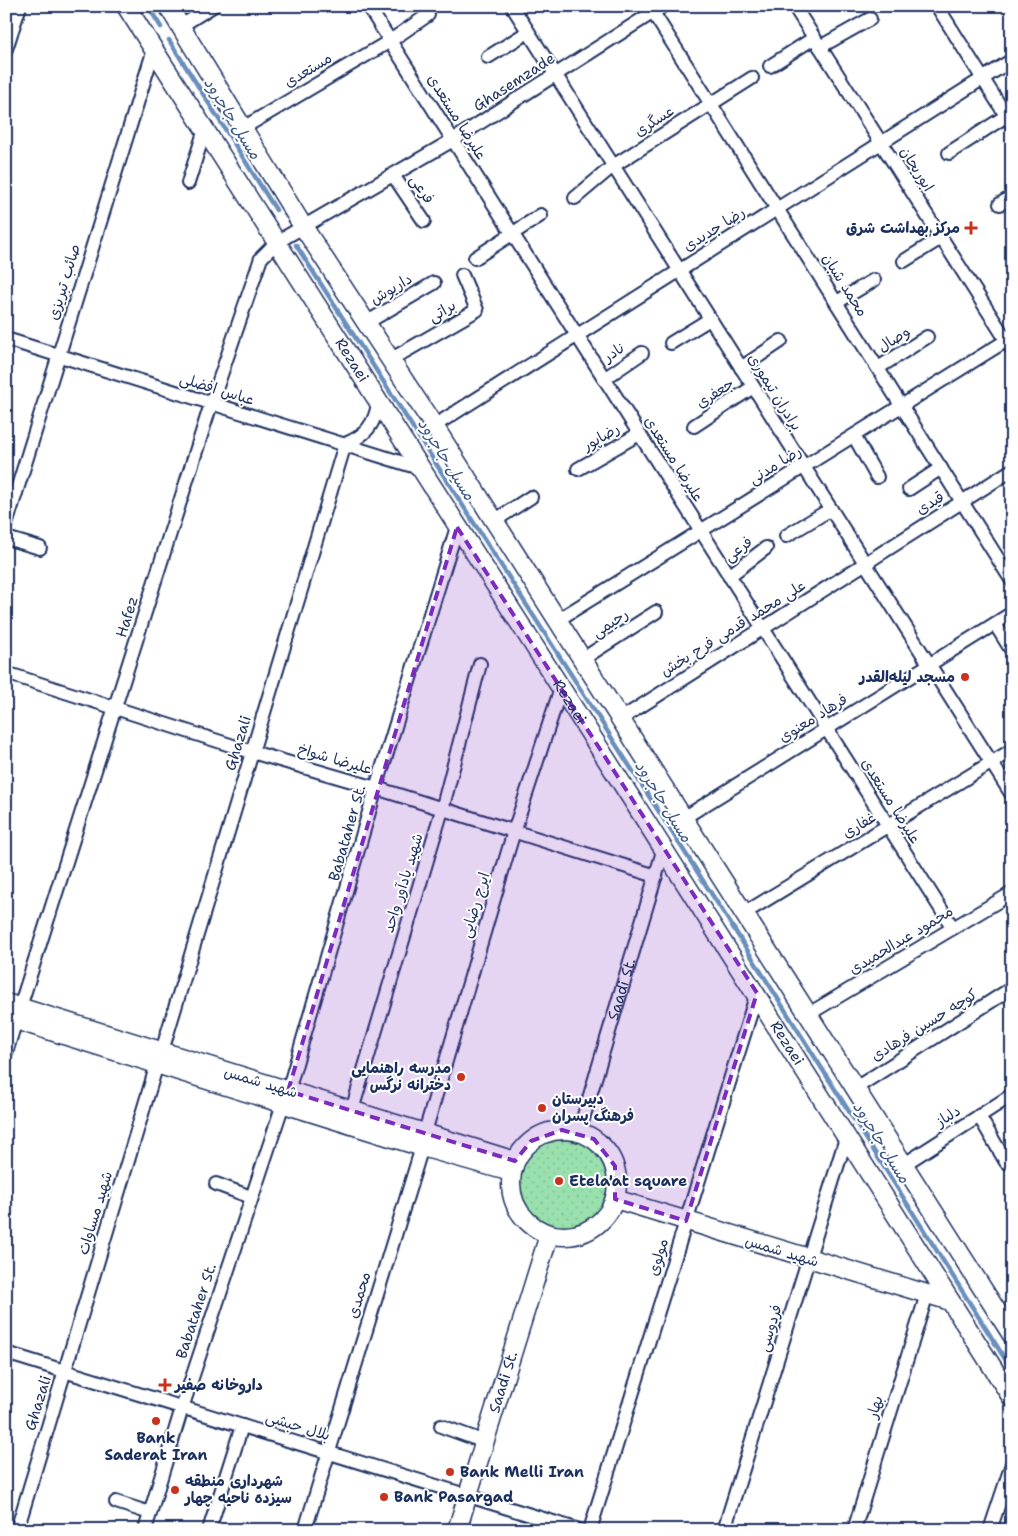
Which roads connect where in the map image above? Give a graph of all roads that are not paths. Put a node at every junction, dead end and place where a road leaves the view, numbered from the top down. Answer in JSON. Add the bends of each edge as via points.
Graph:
{"nodes":[{"id":1,"x":126,"y":6,"type":"edge"},
{"id":2,"x":168,"y":6,"type":"edge"},
{"id":3,"x":213,"y":6,"type":"edge"},
{"id":4,"x":368,"y":6,"type":"edge"},
{"id":5,"x":512,"y":6,"type":"edge"},
{"id":6,"x":794,"y":6,"type":"edge"},
{"id":7,"x":936,"y":6,"type":"edge"},
{"id":8,"x":16,"y":7,"type":"edge"},
{"id":9,"x":655,"y":8,"type":"edge"},
{"id":10,"x":428,"y":15,"type":"dead end"},
{"id":11,"x":870,"y":19,"type":"dead end"},
{"id":12,"x":181,"y":26,"type":"junction"},
{"id":13,"x":528,"y":32,"type":"junction"},
{"id":14,"x":390,"y":41,"type":"junction"},
{"id":15,"x":817,"y":42,"type":"junction"},
{"id":16,"x":6,"y":49,"type":"edge"},
{"id":17,"x":154,"y":49,"type":"junction"},
{"id":18,"x":488,"y":57,"type":"dead end"},
{"id":19,"x":1012,"y":60,"type":"edge"},
{"id":20,"x":770,"y":66,"type":"dead end"},
{"id":21,"x":554,"y":75,"type":"junction"},
{"id":22,"x":752,"y":78,"type":"dead end"},
{"id":23,"x":983,"y":79,"type":"junction"},
{"id":24,"x":712,"y":104,"type":"junction"},
{"id":25,"x":1009,"y":120,"type":"edge"},
{"id":26,"x":243,"y":128,"type":"junction"},
{"id":27,"x":205,"y":129,"type":"junction"},
{"id":28,"x":453,"y":140,"type":"junction"},
{"id":29,"x":881,"y":143,"type":"junction"},
{"id":30,"x":949,"y":153,"type":"dead end"},
{"id":31,"x":613,"y":166,"type":"junction"},
{"id":32,"x":393,"y":175,"type":"junction"},
{"id":33,"x":188,"y":183,"type":"dead end"},
{"id":34,"x":1012,"y":197,"type":"edge"},
{"id":35,"x":575,"y":198,"type":"dead end"},
{"id":36,"x":1000,"y":204,"type":"dead end"},
{"id":37,"x":778,"y":208,"type":"junction"},
{"id":38,"x":541,"y":215,"type":"dead end"},
{"id":39,"x":424,"y":221,"type":"dead end"},
{"id":40,"x":304,"y":228,"type":"junction"},
{"id":41,"x":512,"y":234,"type":"junction"},
{"id":42,"x":941,"y":238,"type":"junction"},
{"id":43,"x":277,"y":242,"type":"junction"},
{"id":44,"x":475,"y":258,"type":"dead end"},
{"id":45,"x":904,"y":261,"type":"dead end"},
{"id":46,"x":679,"y":270,"type":"junction"},
{"id":47,"x":462,"y":275,"type":"dead end"},
{"id":48,"x":874,"y":280,"type":"dead end"},
{"id":49,"x":434,"y":283,"type":"dead end"},
{"id":50,"x":837,"y":302,"type":"junction"},
{"id":51,"x":710,"y":319,"type":"junction"},
{"id":52,"x":366,"y":323,"type":"junction"},
{"id":53,"x":577,"y":335,"type":"junction"},
{"id":54,"x":927,"y":336,"type":"dead end"},
{"id":55,"x":6,"y":339,"type":"edge"},
{"id":56,"x":781,"y":341,"type":"dead end"},
{"id":57,"x":1010,"y":342,"type":"edge"},
{"id":58,"x":671,"y":343,"type":"dead end"},
{"id":59,"x":642,"y":353,"type":"dead end"},
{"id":60,"x":59,"y":355,"type":"junction"},
{"id":61,"x":390,"y":360,"type":"junction"},
{"id":62,"x":741,"y":368,"type":"junction"},
{"id":63,"x":878,"y":368,"type":"junction"},
{"id":64,"x":604,"y":379,"type":"junction"},
{"id":65,"x":753,"y":387,"type":"junction"},
{"id":66,"x":378,"y":403,"type":"junction"},
{"id":67,"x":211,"y":404,"type":"junction"},
{"id":68,"x":902,"y":406,"type":"junction"},
{"id":69,"x":434,"y":426,"type":"junction"},
{"id":70,"x":694,"y":426,"type":"dead end"},
{"id":71,"x":639,"y":434,"type":"junction"},
{"id":72,"x":854,"y":436,"type":"junction"},
{"id":73,"x":345,"y":444,"type":"junction"},
{"id":74,"x":804,"y":467,"type":"junction"},
{"id":75,"x":419,"y":468,"type":"junction"},
{"id":76,"x":941,"y":468,"type":"junction"},
{"id":77,"x":578,"y":469,"type":"dead end"},
{"id":78,"x":1012,"y":470,"type":"edge"},
{"id":79,"x":877,"y":476,"type":"dead end"},
{"id":80,"x":909,"y":489,"type":"dead end"},
{"id":81,"x":531,"y":497,"type":"dead end"},
{"id":82,"x":962,"y":502,"type":"junction"},
{"id":83,"x":830,"y":509,"type":"junction"},
{"id":84,"x":494,"y":521,"type":"junction"},
{"id":85,"x":6,"y":525,"type":"edge"},
{"id":86,"x":457,"y":527,"type":"junction"},
{"id":87,"x":701,"y":530,"type":"junction"},
{"id":88,"x":786,"y":536,"type":"dead end"},
{"id":89,"x":6,"y":538,"type":"edge"},
{"id":90,"x":40,"y":548,"type":"dead end"},
{"id":91,"x":766,"y":548,"type":"dead end"},
{"id":92,"x":865,"y":564,"type":"junction"},
{"id":93,"x":729,"y":576,"type":"junction"},
{"id":94,"x":1012,"y":581,"type":"edge"},
{"id":95,"x":656,"y":612,"type":"dead end"},
{"id":96,"x":1012,"y":613,"type":"edge"},
{"id":97,"x":556,"y":621,"type":"junction"},
{"id":98,"x":995,"y":624,"type":"junction"},
{"id":99,"x":763,"y":628,"type":"junction"},
{"id":100,"x":1012,"y":651,"type":"edge"},
{"id":101,"x":581,"y":660,"type":"junction"},
{"id":102,"x":480,"y":664,"type":"dead end"},
{"id":103,"x":929,"y":664,"type":"junction"},
{"id":104,"x":6,"y":673,"type":"edge"},
{"id":105,"x":561,"y":688,"type":"junction"},
{"id":106,"x":116,"y":708,"type":"junction"},
{"id":107,"x":619,"y":720,"type":"junction"},
{"id":108,"x":826,"y":729,"type":"junction"},
{"id":109,"x":1012,"y":750,"type":"edge"},
{"id":110,"x":252,"y":752,"type":"junction"},
{"id":111,"x":992,"y":764,"type":"junction"},
{"id":112,"x":376,"y":788,"type":"junction"},
{"id":113,"x":1012,"y":795,"type":"edge"},
{"id":114,"x":442,"y":810,"type":"junction"},
{"id":115,"x":682,"y":819,"type":"junction"},
{"id":116,"x":888,"y":826,"type":"junction"},
{"id":117,"x":514,"y":831,"type":"junction"},
{"id":118,"x":664,"y":848,"type":"junction"},
{"id":119,"x":656,"y":876,"type":"junction"},
{"id":120,"x":1012,"y":893,"type":"edge"},
{"id":121,"x":743,"y":914,"type":"junction"},
{"id":122,"x":953,"y":928,"type":"junction"},
{"id":123,"x":1012,"y":988,"type":"edge"},
{"id":124,"x":757,"y":993,"type":"junction"},
{"id":125,"x":12,"y":1012,"type":"edge"},
{"id":126,"x":807,"y":1015,"type":"junction"},
{"id":127,"x":6,"y":1053,"type":"edge"},
{"id":128,"x":160,"y":1058,"type":"junction"},
{"id":129,"x":854,"y":1089,"type":"junction"},
{"id":130,"x":1012,"y":1095,"type":"edge"},
{"id":131,"x":285,"y":1097,"type":"junction"},
{"id":132,"x":352,"y":1110,"type":"junction"},
{"id":133,"x":978,"y":1116,"type":"junction"},
{"id":134,"x":579,"y":1132,"type":"junction"},
{"id":135,"x":846,"y":1135,"type":"junction"},
{"id":136,"x":423,"y":1139,"type":"junction"},
{"id":137,"x":1006,"y":1162,"type":"dead end"},
{"id":138,"x":903,"y":1165,"type":"junction"},
{"id":139,"x":513,"y":1167,"type":"junction"},
{"id":140,"x":216,"y":1184,"type":"dead end"},
{"id":141,"x":251,"y":1197,"type":"junction"},
{"id":142,"x":615,"y":1199,"type":"junction"},
{"id":143,"x":686,"y":1221,"type":"junction"},
{"id":144,"x":548,"y":1235,"type":"junction"},
{"id":145,"x":808,"y":1259,"type":"junction"},
{"id":146,"x":927,"y":1294,"type":"junction"},
{"id":147,"x":950,"y":1300,"type":"junction"},
{"id":148,"x":1005,"y":1316,"type":"edge"},
{"id":149,"x":1012,"y":1335,"type":"edge"},
{"id":150,"x":6,"y":1354,"type":"edge"},
{"id":151,"x":65,"y":1371,"type":"junction"},
{"id":152,"x":1012,"y":1398,"type":"edge"},
{"id":153,"x":182,"y":1408,"type":"junction"},
{"id":154,"x":242,"y":1426,"type":"junction"},
{"id":155,"x":441,"y":1426,"type":"dead end"},
{"id":156,"x":485,"y":1442,"type":"junction"},
{"id":157,"x":328,"y":1453,"type":"junction"},
{"id":158,"x":1012,"y":1464,"type":"edge"},
{"id":159,"x":468,"y":1496,"type":"junction"},
{"id":160,"x":116,"y":1502,"type":"dead end"},
{"id":161,"x":150,"y":1513,"type":"junction"},
{"id":162,"x":17,"y":1530,"type":"edge"},
{"id":163,"x":145,"y":1530,"type":"edge"},
{"id":164,"x":209,"y":1530,"type":"edge"},
{"id":165,"x":305,"y":1530,"type":"edge"},
{"id":166,"x":457,"y":1530,"type":"edge"},
{"id":167,"x":579,"y":1530,"type":"edge"},
{"id":168,"x":590,"y":1530,"type":"edge"},
{"id":169,"x":724,"y":1530,"type":"edge"},
{"id":170,"x":854,"y":1530,"type":"edge"},
{"id":171,"x":990,"y":1530,"type":"edge"}],
"edges":[{"from":1,"to":17,"type":"main road","name":"Rezaei"},
{"from":2,"to":12,"type":"main road","name":"Rezaei"},
{"from":3,"to":12,"type":"street"},
{"from":4,"to":14,"type":"street","name":"علیرضا مستعدی"},
{"from":5,"to":13,"type":"street","name":"برادران تیموری"},
{"from":6,"to":15,"type":"street","name":"ابوریحان"},
{"from":7,"to":23,"type":"street"},
{"from":8,"to":16,"type":"street"},
{"from":9,"to":21,"type":"street","name":"Ghasemzade"},
{"from":9,"to":24,"type":"street","name":"محمد شبان"},
{"from":10,"to":14,"type":"street","name":"مستعدی"},
{"from":11,"to":15,"type":"street"},
{"from":12,"to":26,"type":"main road","name":"Rezaei"},
{"from":13,"to":18,"type":"street"},
{"from":13,"to":21,"type":"street","name":"برادران تیموری"},
{"from":14,"to":26,"type":"street","name":"مستعدی"},
{"from":14,"to":28,"type":"street","name":"علیرضا مستعدی"},
{"from":15,"to":20,"type":"street"},
{"from":15,"to":29,"type":"street","name":"ابوریحان"},
{"from":17,"to":27,"type":"main road","name":"Rezaei"},
{"from":17,"to":60,"type":"street","name":"صائب تبریزی"},
{"from":19,"to":23,"type":"street","name":"رضا جدیدی"},
{"from":21,"to":28,"type":"street","name":"Ghasemzade"},
{"from":21,"to":31,"type":"street","name":"برادران تیموری"},
{"from":22,"to":24,"type":"street","name":"عسگری"},
{"from":23,"to":25,"type":"street"},
{"from":23,"to":29,"type":"street","name":"رضا جدیدی"},
{"from":24,"to":31,"type":"street","name":"عسگری"},
{"from":24,"to":37,"type":"street","name":"محمد شبان"},
{"from":25,"to":30,"type":"street"},
{"from":26,"to":40,"type":"main road","name":"Rezaei"},
{"from":27,"to":33,"type":"street"},
{"from":27,"to":43,"type":"main road","name":"Rezaei"},
{"from":28,"to":32,"type":"street","name":"Ghasemzade"},
{"from":28,"to":41,"type":"street","name":"علیرضا مستعدی"},
{"from":29,"to":37,"type":"street","name":"رضا جدیدی"},
{"from":29,"to":42,"type":"street","name":"ابوریحان"},
{"from":31,"to":35,"type":"street","name":"عسگری"},
{"from":31,"to":46,"type":"street","name":"برادران تیموری"},
{"from":32,"to":39,"type":"street","name":"فرعی"},
{"from":32,"to":40,"type":"street","name":"Ghasemzade"},
{"from":34,"to":36,"type":"street"},
{"from":37,"to":46,"type":"street","name":"رضا جدیدی"},
{"from":37,"to":50,"type":"street","name":"محمد شبان"},
{"from":38,"to":41,"type":"street"},
{"from":40,"to":43,"type":"street","name":"Ghasemzade"},
{"from":40,"to":52,"type":"main road","name":"Rezaei"},
{"from":41,"to":44,"type":"street"},
{"from":41,"to":53,"type":"street","name":"علیرضا مستعدی"},
{"from":42,"to":45,"type":"street"},
{"from":42,"to":57,"type":"street","name":"ابوریحان"},
{"from":43,"to":66,"type":"main road","name":"Rezaei"},
{"from":43,"to":67,"type":"street","name":"Hafez","via":[[261,258]]},
{"from":46,"to":51,"type":"street","name":"برادران تیموری"},
{"from":46,"to":53,"type":"street","name":"رضا جدیدی"},
{"from":47,"to":61,"type":"street","name":"براتی","via":[[478,310]]},
{"from":48,"to":50,"type":"street"},
{"from":49,"to":52,"type":"street","name":"داریوش"},
{"from":50,"to":63,"type":"street","name":"محمد شبان"},
{"from":51,"to":58,"type":"street"},
{"from":51,"to":62,"type":"street","name":"برادران تیموری"},
{"from":52,"to":61,"type":"main road","name":"Rezaei"},
{"from":53,"to":64,"type":"street","name":"علیرضا مستعدی"},
{"from":53,"to":69,"type":"street","name":"رضا جدیدی"},
{"from":54,"to":63,"type":"street","name":"وصال"},
{"from":55,"to":60,"type":"street","name":"عباس افضلی"},
{"from":56,"to":62,"type":"street"},
{"from":57,"to":68,"type":"street","name":"رضا مدنی"},
{"from":59,"to":64,"type":"street","name":"نادر"},
{"from":60,"to":67,"type":"street","name":"عباس افضلی"},
{"from":60,"to":85,"type":"street","name":"صائب تبریزی"},
{"from":61,"to":69,"type":"main road","name":"Rezaei"},
{"from":62,"to":65,"type":"street","name":"برادران تیموری"},
{"from":63,"to":68,"type":"street","name":"محمد شبان"},
{"from":64,"to":71,"type":"street","name":"علیرضا مستعدی"},
{"from":65,"to":70,"type":"street","name":"جعفری"},
{"from":65,"to":74,"type":"street","name":"برادران تیموری"},
{"from":66,"to":73,"type":"street","via":[[376,417],[369,430]]},
{"from":66,"to":75,"type":"main road","name":"Rezaei"},
{"from":67,"to":73,"type":"street","name":"عباس افضلی"},
{"from":67,"to":106,"type":"street","name":"Hafez"},
{"from":68,"to":72,"type":"street","name":"رضا مدنی"},
{"from":68,"to":76,"type":"street","name":"محمد شبان"},
{"from":69,"to":84,"type":"main road","name":"Rezaei"},
{"from":71,"to":77,"type":"street","name":"رضاپور"},
{"from":71,"to":87,"type":"street","name":"علیرضا مستعدی"},
{"from":72,"to":74,"type":"street","name":"رضا مدنی"},
{"from":72,"to":79,"type":"street"},
{"from":73,"to":75,"type":"street","name":"عباس افضلی"},
{"from":73,"to":110,"type":"street","name":"Ghazali"},
{"from":74,"to":83,"type":"street","name":"برادران تیموری"},
{"from":74,"to":87,"type":"street","name":"رضا مدنی"},
{"from":75,"to":86,"type":"main road","name":"Rezaei"},
{"from":76,"to":80,"type":"street"},
{"from":76,"to":82,"type":"street","name":"محمد شبان"},
{"from":78,"to":82,"type":"street","name":"قیدی"},
{"from":81,"to":84,"type":"street"},
{"from":82,"to":92,"type":"street","name":"قیدی"},
{"from":82,"to":94,"type":"street","name":"محمد شبان"},
{"from":83,"to":88,"type":"street"},
{"from":83,"to":92,"type":"street","name":"برادران تیموری"},
{"from":84,"to":97,"type":"main road","name":"Rezaei"},
{"from":86,"to":105,"type":"main road","name":"Rezaei"},
{"from":86,"to":112,"type":"street","name":"Babataher St."},
{"from":87,"to":93,"type":"street","name":"علیرضا مستعدی"},
{"from":87,"to":97,"type":"street","name":"رضا مدنی"},
{"from":89,"to":90,"type":"street"},
{"from":91,"to":93,"type":"street","name":"فرعی"},
{"from":92,"to":99,"type":"street","name":"علی محمد قدمی فرح بخش"},
{"from":92,"to":103,"type":"street","name":"برادران تیموری"},
{"from":93,"to":99,"type":"street","name":"علیرضا مستعدی"},
{"from":95,"to":101,"type":"street","name":"رحیمی"},
{"from":96,"to":98,"type":"street","name":"فرهاد معنوی"},
{"from":97,"to":101,"type":"main road","name":"Rezaei"},
{"from":98,"to":100,"type":"street"},
{"from":98,"to":103,"type":"street","name":"فرهاد معنوی"},
{"from":99,"to":107,"type":"street","name":"علی محمد قدمی فرح بخش"},
{"from":99,"to":108,"type":"street","name":"علیرضا مستعدی"},
{"from":101,"to":107,"type":"main road","name":"Rezaei"},
{"from":102,"to":114,"type":"street","name":"شهید یادآور واحد"},
{"from":103,"to":108,"type":"street","name":"فرهاد معنوی"},
{"from":103,"to":111,"type":"street","name":"برادران تیموری"},
{"from":104,"to":106,"type":"street","name":"علیرضا شواخ"},
{"from":105,"to":117,"type":"street","name":"ایرج رضایی"},
{"from":105,"to":118,"type":"main road","name":"Rezaei"},
{"from":106,"to":110,"type":"street","name":"علیرضا شواخ"},
{"from":106,"to":125,"type":"street","name":"Hafez"},
{"from":107,"to":115,"type":"main road","name":"Rezaei"},
{"from":108,"to":115,"type":"street","name":"فرهاد معنوی"},
{"from":108,"to":116,"type":"street","name":"علیرضا مستعدی"},
{"from":109,"to":111,"type":"street","name":"غفاری"},
{"from":110,"to":112,"type":"street","name":"علیرضا شواخ"},
{"from":110,"to":128,"type":"street","name":"Ghazali"},
{"from":111,"to":113,"type":"street","name":"برادران تیموری"},
{"from":111,"to":116,"type":"street","name":"غفاری"},
{"from":112,"to":114,"type":"street","name":"علیرضا شواخ"},
{"from":112,"to":131,"type":"street","name":"Babataher St."},
{"from":114,"to":117,"type":"street","name":"علیرضا شواخ"},
{"from":114,"to":132,"type":"street","name":"شهید یادآور واحد"},
{"from":115,"to":121,"type":"main road","name":"Rezaei"},
{"from":116,"to":121,"type":"street","name":"غفاری"},
{"from":116,"to":122,"type":"street","name":"علیرضا مستعدی"},
{"from":117,"to":119,"type":"street","name":"علیرضا شواخ"},
{"from":117,"to":136,"type":"street","name":"ایرج رضایی"},
{"from":118,"to":119,"type":"street","name":"Saadi St."},
{"from":118,"to":124,"type":"main road","name":"Rezaei"},
{"from":119,"to":134,"type":"street","name":"Saadi St."},
{"from":120,"to":122,"type":"street","name":"محمود عبدالحمیدی"},
{"from":121,"to":126,"type":"main road","name":"Rezaei"},
{"from":122,"to":126,"type":"street","name":"محمود عبدالحمیدی"},
{"from":123,"to":129,"type":"street","name":"کوچه حسین فرهادی"},
{"from":124,"to":135,"type":"main road","name":"Rezaei"},
{"from":124,"to":143,"type":"street","name":"مولوی"},
{"from":125,"to":127,"type":"street","name":"Hafez"},
{"from":125,"to":128,"type":"main road","name":"شهید شمس"},
{"from":126,"to":129,"type":"main road","name":"Rezaei"},
{"from":128,"to":131,"type":"main road","name":"شهید شمس"},
{"from":128,"to":151,"type":"street","name":"شهید مساوات"},
{"from":129,"to":138,"type":"main road","name":"Rezaei"},
{"from":130,"to":133,"type":"street","name":"دلباز"},
{"from":131,"to":132,"type":"main road","name":"شهید شمس"},
{"from":131,"to":136,"type":"main road","name":"شهید شمس"},
{"from":131,"to":141,"type":"street","name":"Babataher St."},
{"from":132,"to":136,"type":"main road","name":"شهید شمس"},
{"from":133,"to":137,"type":"street"},
{"from":133,"to":138,"type":"street","name":"دلباز"},
{"from":134,"to":139,"type":"main road","via":[[562,1130],[546,1133],[532,1141]]},
{"from":134,"to":142,"type":"main road","via":[[607,1150],[618,1182]]},
{"from":135,"to":145,"type":"street","name":"فردوسی"},
{"from":135,"to":147,"type":"main road","name":"Rezaei"},
{"from":136,"to":139,"type":"main road","name":"شهید شمس"},
{"from":136,"to":157,"type":"street","name":"محمدی"},
{"from":138,"to":148,"type":"main road","name":"Rezaei"},
{"from":139,"to":144,"type":"main road","via":[[514,1201],[522,1216],[534,1228]]},
{"from":140,"to":141,"type":"street"},
{"from":141,"to":153,"type":"street","name":"Babataher St."},
{"from":142,"to":143,"type":"main road","name":"شهید شمس"},
{"from":142,"to":144,"type":"main road","via":[[608,1214],[582,1234]]},
{"from":143,"to":145,"type":"main road","name":"شهید شمس"},
{"from":143,"to":168,"type":"street","name":"مولوی"},
{"from":144,"to":156,"type":"main road","name":"Saadi St."},
{"from":145,"to":146,"type":"main road","name":"شهید شمس"},
{"from":145,"to":169,"type":"street","name":"فردوسی"},
{"from":146,"to":147,"type":"main road","name":"شهید شمس"},
{"from":146,"to":170,"type":"street","name":"بهار"},
{"from":147,"to":152,"type":"main road","name":"Rezaei"},
{"from":148,"to":149,"type":"main road","name":"Rezaei"},
{"from":150,"to":151,"type":"street","name":"بلال حبشی"},
{"from":151,"to":153,"type":"street","name":"بلال حبشی"},
{"from":151,"to":162,"type":"street","name":"Ghazali"},
{"from":153,"to":154,"type":"street","name":"بلال حبشی"},
{"from":153,"to":161,"type":"street","name":"Babataher St."},
{"from":154,"to":157,"type":"street","name":"بلال حبشی"},
{"from":154,"to":164,"type":"street"},
{"from":155,"to":156,"type":"street"},
{"from":156,"to":159,"type":"main road","name":"Saadi St."},
{"from":157,"to":159,"type":"street","name":"بلال حبشی"},
{"from":157,"to":165,"type":"street","name":"محمدی"},
{"from":158,"to":171,"type":"street"},
{"from":159,"to":166,"type":"main road","name":"Saadi St."},
{"from":159,"to":167,"type":"street","name":"بلال حبشی"},
{"from":160,"to":161,"type":"street"},
{"from":161,"to":163,"type":"street","name":"Babataher St."}]}
